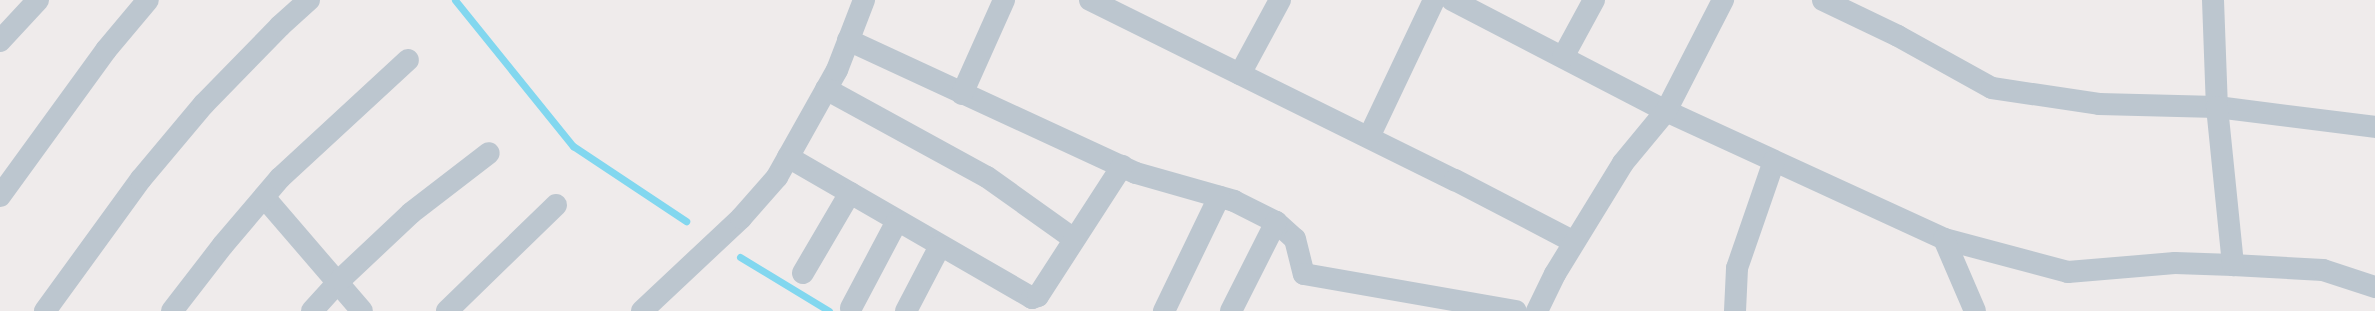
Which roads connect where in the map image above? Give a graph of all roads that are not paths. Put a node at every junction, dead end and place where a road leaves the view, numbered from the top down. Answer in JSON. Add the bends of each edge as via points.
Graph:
{"nodes":[{"id":1,"x":38,"y":0,"type":"edge"},
{"id":2,"x":148,"y":0,"type":"edge"},
{"id":3,"x":309,"y":0,"type":"edge"},
{"id":4,"x":864,"y":0,"type":"edge"},
{"id":5,"x":1004,"y":0,"type":"edge"},
{"id":6,"x":1090,"y":0,"type":"edge"},
{"id":7,"x":1280,"y":0,"type":"edge"},
{"id":8,"x":1434,"y":0,"type":"edge"},
{"id":9,"x":1452,"y":0,"type":"edge"},
{"id":10,"x":1594,"y":0,"type":"edge"},
{"id":11,"x":1723,"y":0,"type":"edge"},
{"id":12,"x":1823,"y":0,"type":"edge"},
{"id":13,"x":2213,"y":0,"type":"edge"},
{"id":14,"x":848,"y":40,"type":"junction"},
{"id":15,"x":0,"y":41,"type":"edge"},
{"id":16,"x":1563,"y":57,"type":"junction"},
{"id":17,"x":408,"y":60,"type":"dead end"},
{"id":18,"x":1240,"y":74,"type":"junction"},
{"id":19,"x":826,"y":89,"type":"junction"},
{"id":20,"x":962,"y":94,"type":"junction"},
{"id":21,"x":2217,"y":107,"type":"junction"},
{"id":22,"x":1666,"y":110,"type":"junction"},
{"id":23,"x":2375,"y":127,"type":"edge"},
{"id":24,"x":1369,"y":137,"type":"junction"},
{"id":25,"x":489,"y":153,"type":"dead end"},
{"id":26,"x":788,"y":157,"type":"junction"},
{"id":27,"x":1774,"y":161,"type":"junction"},
{"id":28,"x":1122,"y":166,"type":"junction"},
{"id":29,"x":850,"y":193,"type":"junction"},
{"id":30,"x":0,"y":196,"type":"edge"},
{"id":31,"x":264,"y":197,"type":"junction"},
{"id":32,"x":1219,"y":197,"type":"junction"},
{"id":33,"x":556,"y":205,"type":"dead end"},
{"id":34,"x":898,"y":221,"type":"junction"},
{"id":35,"x":1276,"y":222,"type":"junction"},
{"id":36,"x":1074,"y":239,"type":"junction"},
{"id":37,"x":1944,"y":239,"type":"junction"},
{"id":38,"x":1574,"y":242,"type":"junction"},
{"id":39,"x":940,"y":246,"type":"junction"},
{"id":40,"x":2233,"y":265,"type":"junction"},
{"id":41,"x":802,"y":273,"type":"dead end"},
{"id":42,"x":337,"y":282,"type":"junction"},
{"id":43,"x":2375,"y":287,"type":"edge"},
{"id":44,"x":851,"y":308,"type":"dead end"},
{"id":45,"x":45,"y":311,"type":"edge"},
{"id":46,"x":172,"y":311,"type":"edge"},
{"id":47,"x":312,"y":311,"type":"edge"},
{"id":48,"x":362,"y":311,"type":"edge"},
{"id":49,"x":447,"y":311,"type":"edge"},
{"id":50,"x":642,"y":311,"type":"edge"},
{"id":51,"x":906,"y":311,"type":"edge"},
{"id":52,"x":1164,"y":311,"type":"edge"},
{"id":53,"x":1231,"y":311,"type":"edge"},
{"id":54,"x":1516,"y":311,"type":"edge"},
{"id":55,"x":1537,"y":311,"type":"edge"},
{"id":56,"x":1735,"y":311,"type":"edge"},
{"id":57,"x":1975,"y":311,"type":"edge"}],
"edges":[{"from":1,"to":15,"type":"street"},
{"from":2,"to":30,"type":"street","via":[[106,50]]},
{"from":3,"to":45,"type":"street","via":[[204,104],[142,180]]},
{"from":4,"to":14,"type":"street"},
{"from":5,"to":20,"type":"street"},
{"from":6,"to":18,"type":"street"},
{"from":7,"to":18,"type":"street"},
{"from":8,"to":24,"type":"street"},
{"from":9,"to":16,"type":"street"},
{"from":10,"to":16,"type":"street"},
{"from":11,"to":22,"type":"street"},
{"from":12,"to":21,"type":"street","via":[[1898,36],[1992,88],[2099,104]]},
{"from":13,"to":21,"type":"street"},
{"from":14,"to":19,"type":"street"},
{"from":14,"to":20,"type":"street"},
{"from":16,"to":22,"type":"street"},
{"from":17,"to":31,"type":"street","via":[[280,178]]},
{"from":18,"to":24,"type":"street"},
{"from":19,"to":26,"type":"street"},
{"from":19,"to":36,"type":"street","via":[[987,177]]},
{"from":20,"to":28,"type":"street"},
{"from":21,"to":23,"type":"street"},
{"from":21,"to":40,"type":"street"},
{"from":22,"to":27,"type":"street"},
{"from":22,"to":38,"type":"street","via":[[1623,163]]},
{"from":24,"to":38,"type":"street"},
{"from":25,"to":42,"type":"street","via":[[411,213]]},
{"from":26,"to":29,"type":"street"},
{"from":26,"to":50,"type":"street","via":[[777,177],[741,218]]},
{"from":27,"to":37,"type":"street"},
{"from":27,"to":56,"type":"street","via":[[1738,268]]},
{"from":28,"to":32,"type":"street"},
{"from":28,"to":36,"type":"street"},
{"from":29,"to":34,"type":"street"},
{"from":29,"to":41,"type":"street"},
{"from":31,"to":42,"type":"street"},
{"from":31,"to":46,"type":"street"},
{"from":32,"to":35,"type":"street","via":[[1234,201]]},
{"from":32,"to":52,"type":"street"},
{"from":33,"to":49,"type":"street"},
{"from":34,"to":39,"type":"street"},
{"from":34,"to":44,"type":"street"},
{"from":35,"to":53,"type":"street"},
{"from":35,"to":54,"type":"street","via":[[1295,239],[1304,274]]},
{"from":36,"to":39,"type":"street","via":[[1038,296],[1032,298]]},
{"from":37,"to":40,"type":"street","via":[[2068,272],[2175,263]]},
{"from":37,"to":57,"type":"street"},
{"from":38,"to":55,"type":"street","via":[[1554,274]]},
{"from":39,"to":51,"type":"street"},
{"from":40,"to":43,"type":"street","via":[[2323,270]]},
{"from":42,"to":47,"type":"street"},
{"from":42,"to":48,"type":"street"}]}
